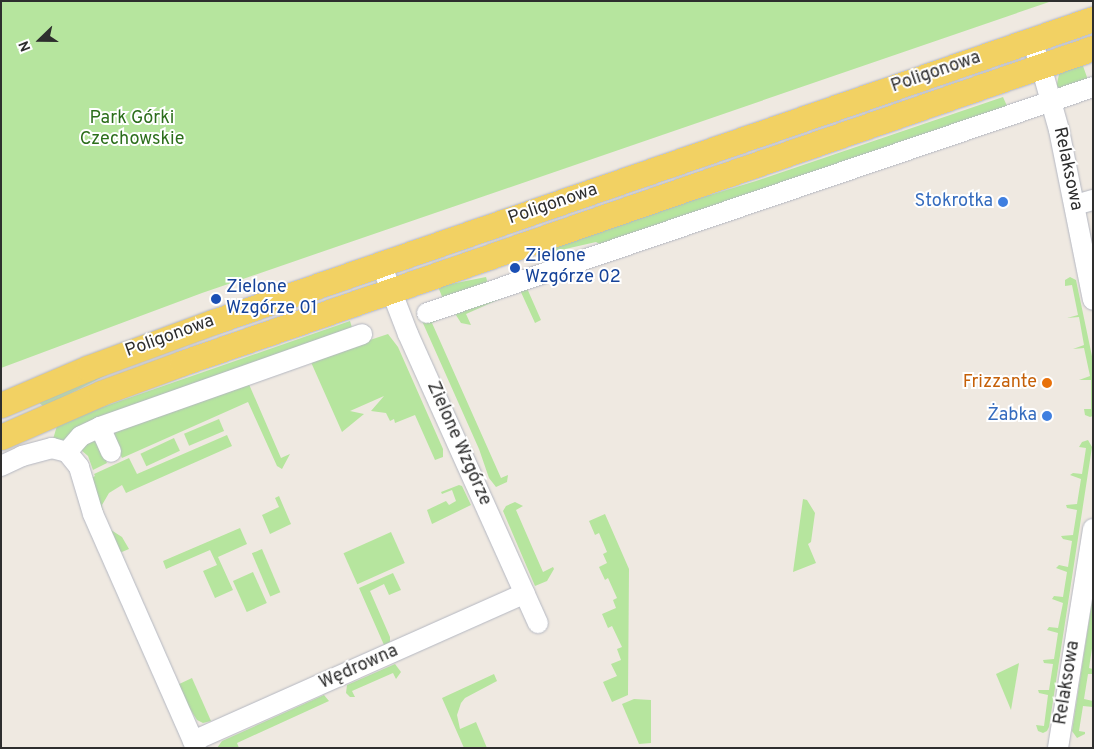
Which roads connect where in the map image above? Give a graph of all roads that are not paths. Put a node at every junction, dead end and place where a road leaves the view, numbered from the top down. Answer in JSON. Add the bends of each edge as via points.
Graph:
{"nodes":[{"id":1,"x":1093,"y":19,"type":"edge"},
{"id":2,"x":1031,"y":40,"type":"junction"},
{"id":3,"x":1093,"y":48,"type":"edge"},
{"id":4,"x":1041,"y":66,"type":"junction"},
{"id":5,"x":1093,"y":87,"type":"edge"},
{"id":6,"x":1051,"y":101,"type":"junction"},
{"id":7,"x":1084,"y":203,"type":"edge"},
{"id":8,"x":381,"y":264,"type":"junction"},
{"id":9,"x":390,"y":291,"type":"junction"},
{"id":10,"x":1093,"y":300,"type":"edge"},
{"id":11,"x":427,"y":313,"type":"dead end"},
{"id":12,"x":362,"y":334,"type":"dead end"},
{"id":13,"x":8,"y":401,"type":"edge"},
{"id":14,"x":100,"y":427,"type":"junction"},
{"id":15,"x":1,"y":437,"type":"edge"},
{"id":16,"x":67,"y":452,"type":"junction"},
{"id":17,"x":111,"y":452,"type":"dead end"},
{"id":18,"x":1,"y":466,"type":"edge"},
{"id":19,"x":1093,"y":529,"type":"edge"},
{"id":20,"x":525,"y":593,"type":"junction"},
{"id":21,"x":538,"y":623,"type":"dead end"},
{"id":22,"x":195,"y":744,"type":"edge"},
{"id":23,"x":1058,"y":748,"type":"edge"}],
"edges":[{"from":1,"to":2,"type":"main road","name":"Poligonowa"},
{"from":2,"to":4,"type":"street","name":"Relaksowa"},
{"from":2,"to":8,"type":"main road","name":"Poligonowa"},
{"from":3,"to":4,"type":"main road","name":"Poligonowa"},
{"from":4,"to":6,"type":"street","name":"Relaksowa"},
{"from":4,"to":9,"type":"main road","name":"Poligonowa"},
{"from":5,"to":6,"type":"street"},
{"from":6,"to":7,"type":"street","name":"Relaksowa"},
{"from":6,"to":11,"type":"street"},
{"from":7,"to":10,"type":"street","name":"Relaksowa"},
{"from":8,"to":9,"type":"street","name":"Zielone Wzgórze"},
{"from":8,"to":13,"type":"main road","name":"Poligonowa","via":[[122,354]]},
{"from":9,"to":15,"type":"main road","name":"Poligonowa","via":[[154,373]]},
{"from":9,"to":20,"type":"street","name":"Zielone Wzgórze"},
{"from":12,"to":14,"type":"street"},
{"from":14,"to":16,"type":"street","via":[[81,436]]},
{"from":14,"to":17,"type":"street"},
{"from":16,"to":18,"type":"street","via":[[45,449]]},
{"from":16,"to":22,"type":"street","name":"Wędrowna","via":[[79,467],[93,514]]},
{"from":19,"to":23,"type":"street","name":"Relaksowa"},
{"from":20,"to":21,"type":"street","name":"Zielone Wzgórze"},
{"from":20,"to":22,"type":"street","name":"Wędrowna"}]}
